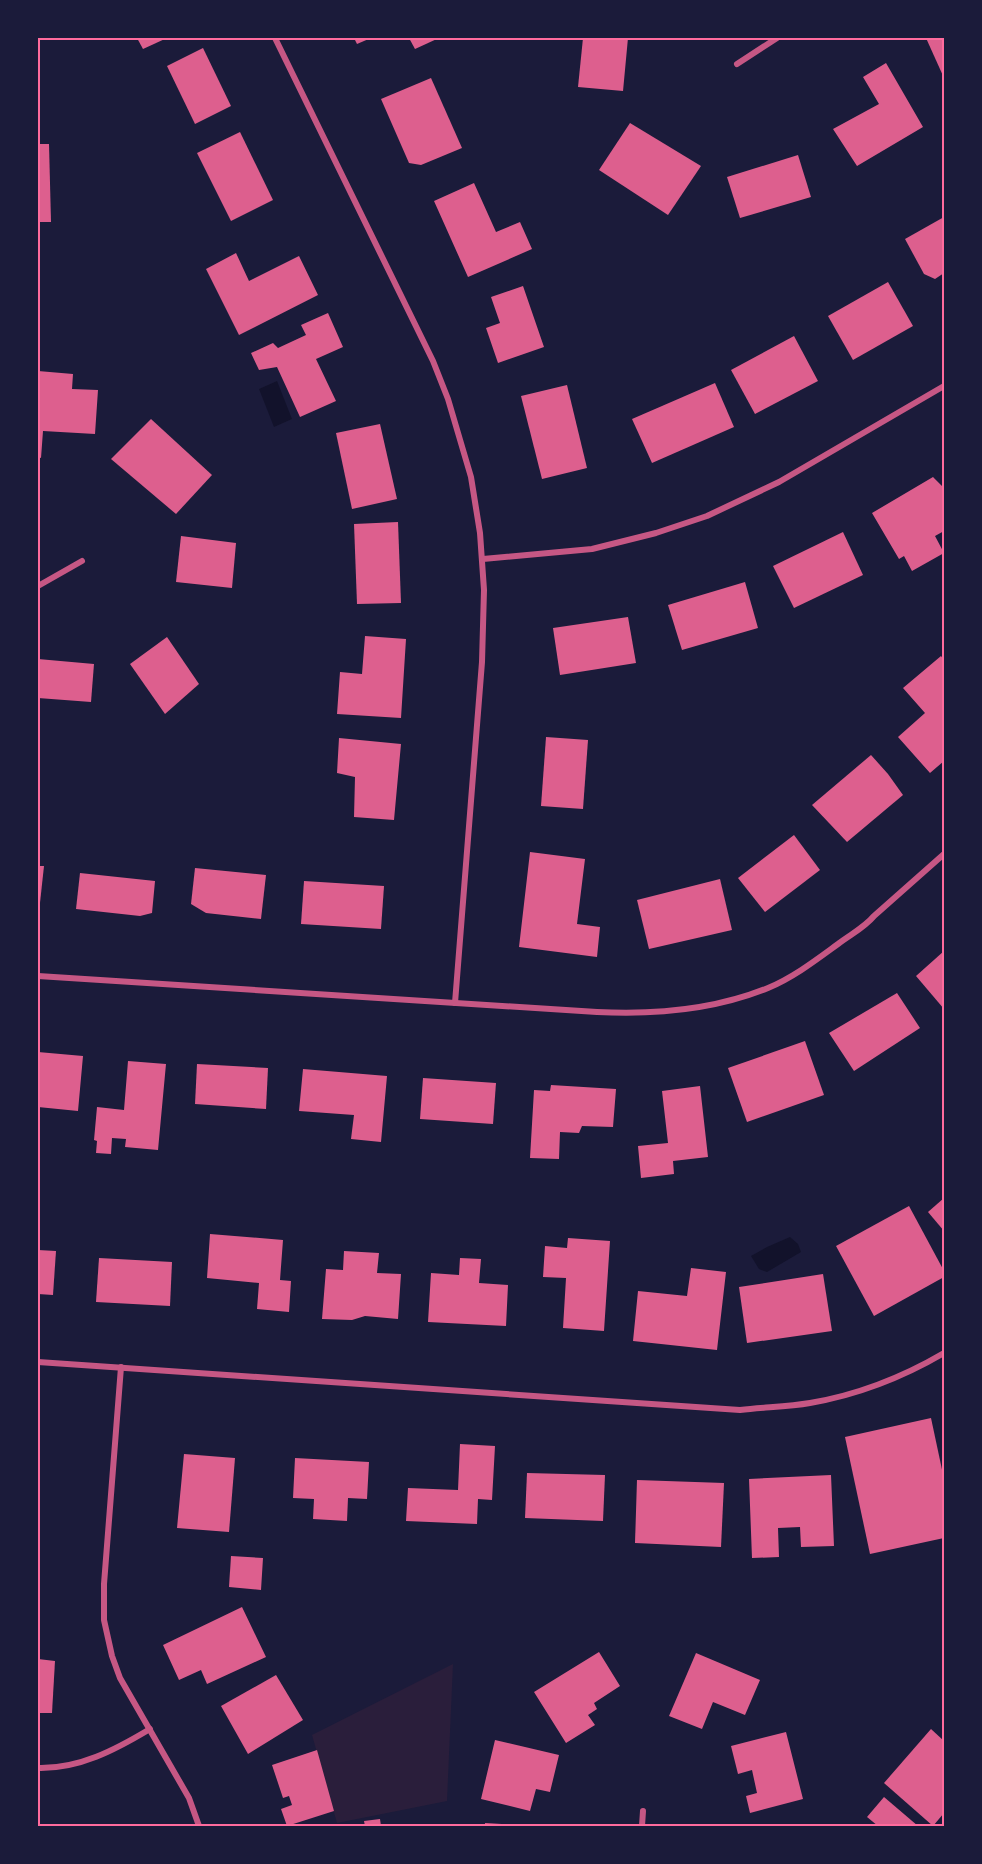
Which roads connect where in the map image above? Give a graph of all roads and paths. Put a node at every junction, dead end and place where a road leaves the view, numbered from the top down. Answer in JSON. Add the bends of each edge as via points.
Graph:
{"nodes":[{"id":1,"x":276,"y":38,"type":"edge"},
{"id":2,"x":777,"y":38,"type":"edge"},
{"id":3,"x":737,"y":64,"type":"dead end"},
{"id":4,"x":945,"y":386,"type":"edge"},
{"id":5,"x":483,"y":560,"type":"junction"},
{"id":6,"x":82,"y":561,"type":"dead end"},
{"id":7,"x":38,"y":586,"type":"edge"},
{"id":8,"x":945,"y":854,"type":"edge"},
{"id":9,"x":38,"y":976,"type":"edge"},
{"id":10,"x":455,"y":1003,"type":"junction"},
{"id":11,"x":945,"y":1353,"type":"edge"},
{"id":12,"x":38,"y":1362,"type":"edge"},
{"id":13,"x":121,"y":1367,"type":"junction"},
{"id":14,"x":150,"y":1729,"type":"junction"},
{"id":15,"x":38,"y":1768,"type":"edge"},
{"id":16,"x":643,"y":1811,"type":"dead end"},
{"id":17,"x":199,"y":1827,"type":"edge"},
{"id":18,"x":642,"y":1827,"type":"edge"}],
"edges":[{"from":1,"to":5,"type":"street","via":[[433,361],[464,451]]},
{"from":2,"to":3,"type":"street"},
{"from":4,"to":5,"type":"street","via":[[779,482],[707,516],[592,549]]},
{"from":5,"to":10,"type":"street","via":[[482,662]]},
{"from":6,"to":7,"type":"street"},
{"from":8,"to":10,"type":"street","via":[[865,926],[810,965],[749,994],[680,1010],[639,1014]]},
{"from":9,"to":10,"type":"street"},
{"from":11,"to":13,"type":"street","via":[[849,1394],[809,1403],[740,1410]]},
{"from":12,"to":13,"type":"street"},
{"from":13,"to":14,"type":"street","via":[[104,1620],[116,1668]]},
{"from":14,"to":15,"type":"street","via":[[79,1763]]},
{"from":14,"to":17,"type":"street","via":[[189,1798]]},
{"from":16,"to":18,"type":"street"}]}
